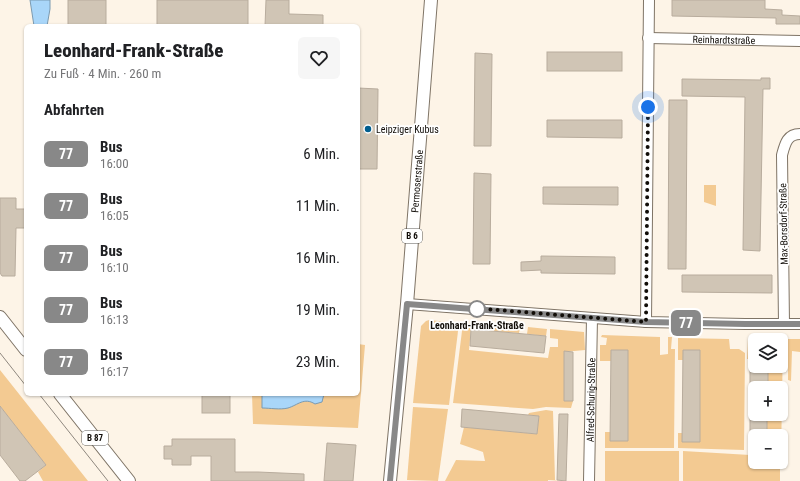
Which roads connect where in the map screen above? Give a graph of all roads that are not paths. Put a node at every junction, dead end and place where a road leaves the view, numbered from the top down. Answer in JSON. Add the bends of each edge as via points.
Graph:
{"nodes":[{"id":1,"x":431,"y":0,"type":"edge"},
{"id":2,"x":649,"y":0,"type":"edge"},
{"id":3,"x":648,"y":38,"type":"junction"},
{"id":4,"x":800,"y":41,"type":"edge"},
{"id":5,"x":800,"y":134,"type":"edge"},
{"id":6,"x":407,"y":304,"type":"junction"},
{"id":7,"x":0,"y":317,"type":"edge"},
{"id":8,"x":592,"y":318,"type":"junction"},
{"id":9,"x":646,"y":322,"type":"junction"},
{"id":10,"x":784,"y":324,"type":"junction"},
{"id":11,"x":800,"y":324,"type":"edge"},
{"id":12,"x":24,"y":347,"type":"edge"},
{"id":13,"x":62,"y":396,"type":"edge"},
{"id":14,"x":129,"y":481,"type":"edge"},
{"id":15,"x":390,"y":481,"type":"edge"},
{"id":16,"x":589,"y":481,"type":"edge"}],
"edges":[{"from":1,"to":6,"type":"main road","name":"Permoserstraße","number":"B 6"},
{"from":2,"to":3,"type":"street"},
{"from":3,"to":4,"type":"street","name":"Reinhardtstraße"},
{"from":3,"to":9,"type":"street"},
{"from":5,"to":10,"type":"street","name":"Max-Borsdorf-Straße","via":[[795,134],[785,141],[782,155]]},
{"from":6,"to":8,"type":"street"},
{"from":6,"to":15,"type":"main road","name":"Permoserstraße","number":"B 6"},
{"from":7,"to":12,"type":"main road"},
{"from":8,"to":9,"type":"street"},
{"from":8,"to":16,"type":"street","name":"Alfred-Schurig-Straße"},
{"from":9,"to":10,"type":"street"},
{"from":10,"to":11,"type":"street"},
{"from":13,"to":14,"type":"main road","number":"B 87"}]}
